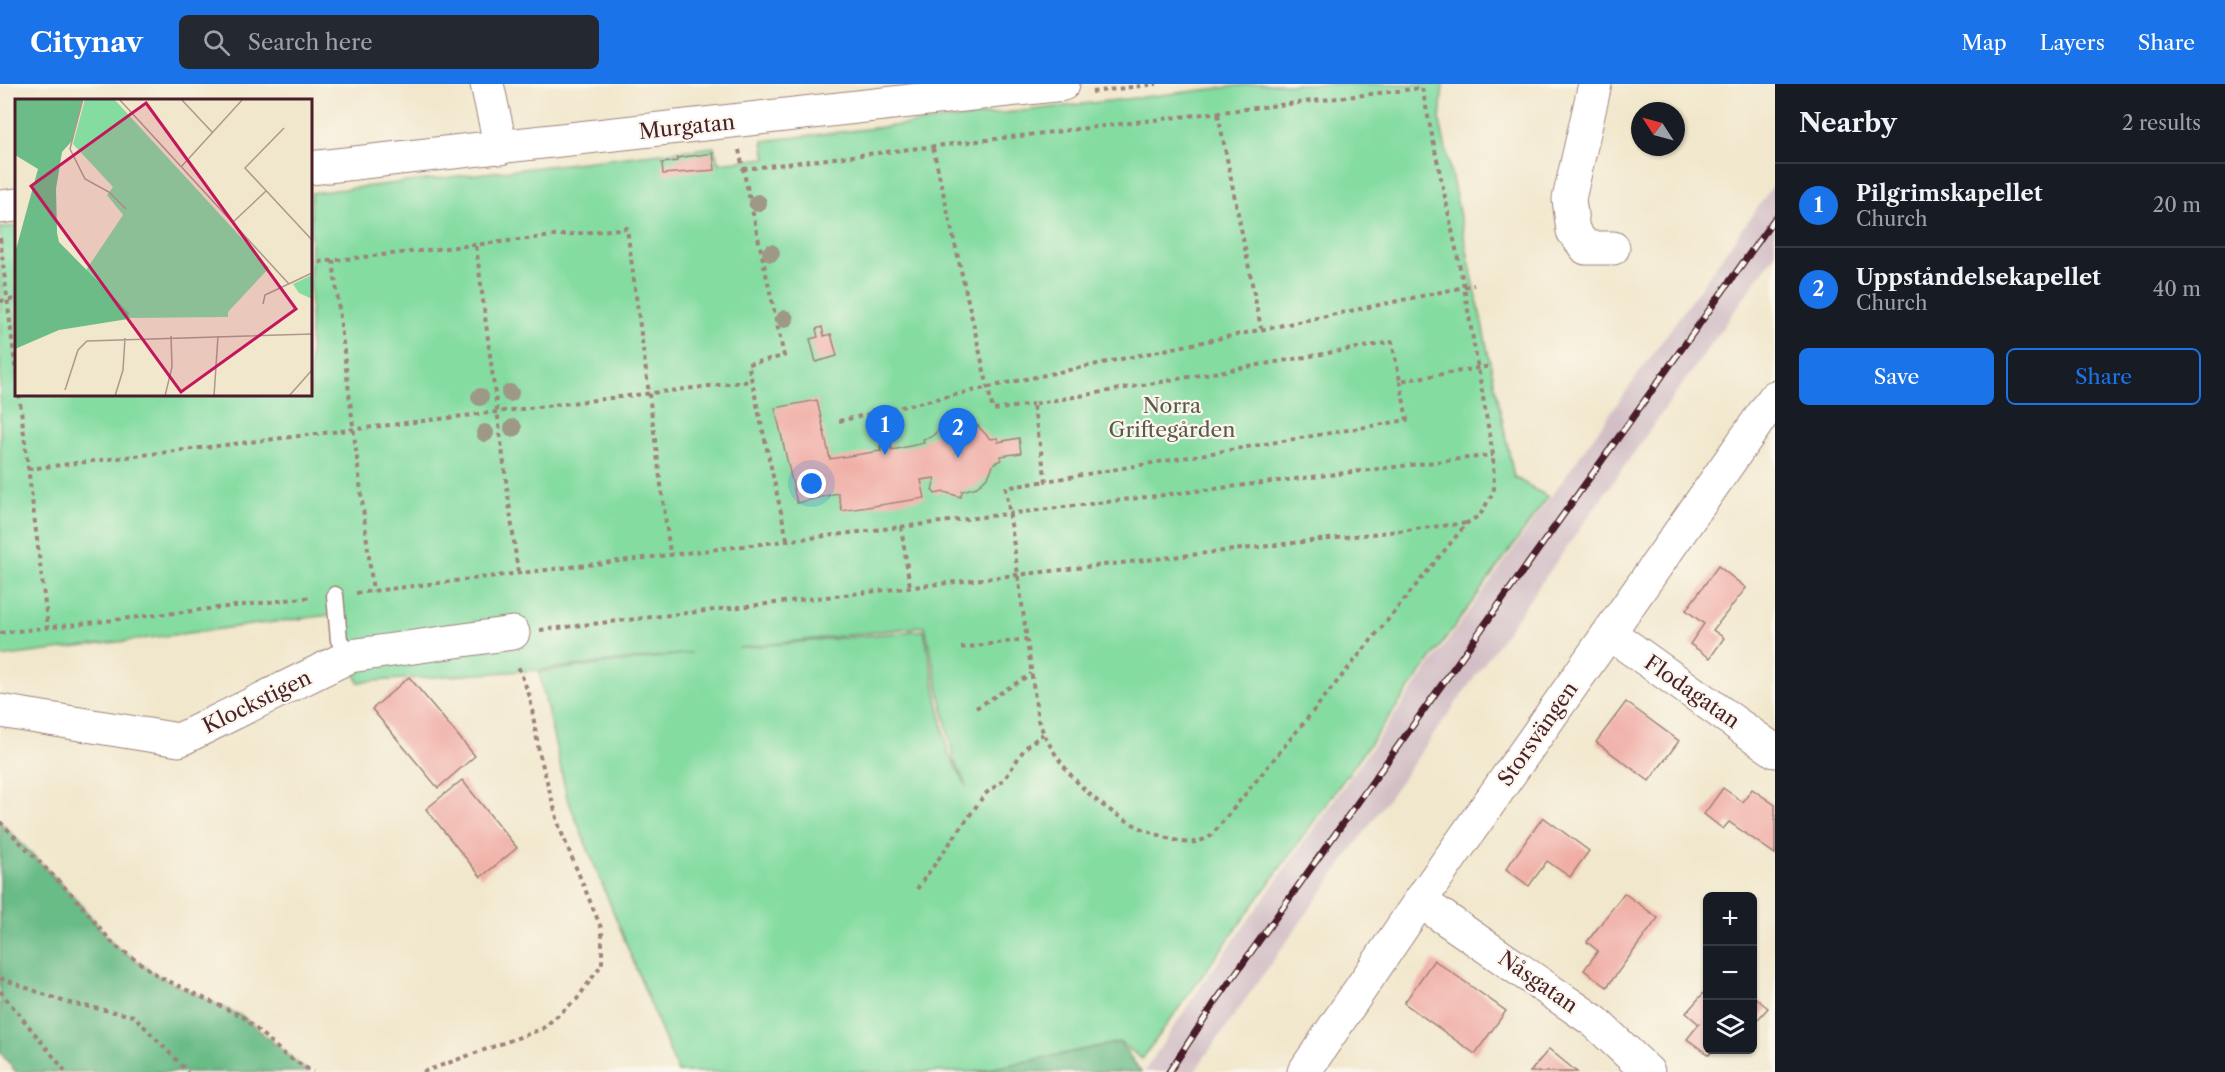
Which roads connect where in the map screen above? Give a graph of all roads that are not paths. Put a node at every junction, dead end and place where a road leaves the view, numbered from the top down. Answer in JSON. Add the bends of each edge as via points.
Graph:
{"nodes":[{"id":1,"x":488,"y":84,"type":"edge"},
{"id":2,"x":1595,"y":84,"type":"edge"},
{"id":3,"x":1042,"y":85,"type":"edge"},
{"id":4,"x":501,"y":148,"type":"junction"},
{"id":5,"x":312,"y":168,"type":"edge"},
{"id":6,"x":15,"y":205,"type":"edge"},
{"id":7,"x":0,"y":207,"type":"edge"},
{"id":8,"x":1613,"y":248,"type":"dead end"},
{"id":9,"x":1775,"y":397,"type":"edge"},
{"id":10,"x":335,"y":595,"type":"road end"},
{"id":11,"x":513,"y":633,"type":"road end"},
{"id":12,"x":1609,"y":633,"type":"junction"},
{"id":13,"x":350,"y":656,"type":"junction"},
{"id":14,"x":0,"y":711,"type":"edge"},
{"id":15,"x":1775,"y":751,"type":"edge"},
{"id":16,"x":1420,"y":901,"type":"junction"},
{"id":17,"x":1304,"y":1072,"type":"edge"},
{"id":18,"x":1648,"y":1072,"type":"edge"}],
"edges":[{"from":1,"to":4,"type":"street"},
{"from":2,"to":8,"type":"street","via":[[1569,199],[1573,231],[1586,248]]},
{"from":3,"to":4,"type":"street","name":"Murgatan"},
{"from":4,"to":5,"type":"street","name":"Murgatan"},
{"from":6,"to":7,"type":"street"},
{"from":9,"to":12,"type":"street","name":"Storsvängen"},
{"from":10,"to":13,"type":"lane","via":[[339,640]]},
{"from":11,"to":13,"type":"street","name":"Klockstigen"},
{"from":12,"to":15,"type":"street","name":"Flodagatan"},
{"from":12,"to":16,"type":"street","name":"Storsvängen"},
{"from":13,"to":14,"type":"street","name":"Klockstigen","via":[[179,740]]},
{"from":16,"to":17,"type":"street","name":"Storsvängen"},
{"from":16,"to":18,"type":"street","name":"Nåsgatan","via":[[1594,1021]]}]}
